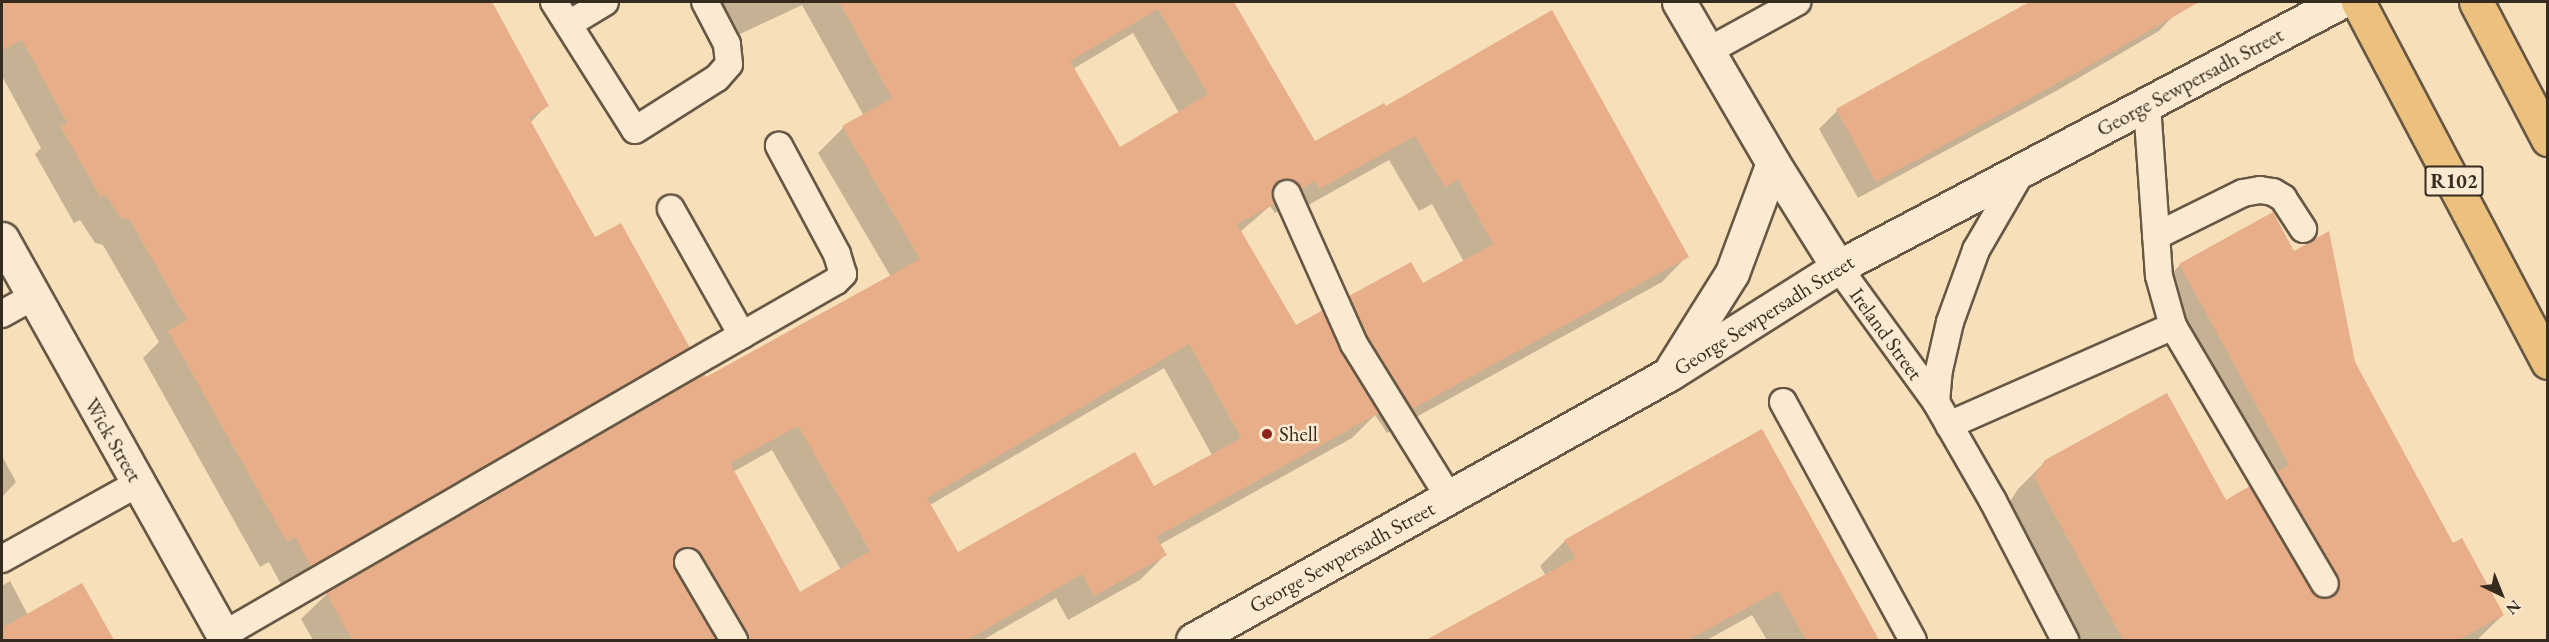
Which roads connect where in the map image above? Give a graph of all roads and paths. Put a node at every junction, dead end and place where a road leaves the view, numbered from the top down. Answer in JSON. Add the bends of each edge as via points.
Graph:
{"nodes":[{"id":1,"x":555,"y":2,"type":"edge"},
{"id":2,"x":605,"y":2,"type":"edge"},
{"id":3,"x":705,"y":2,"type":"edge"},
{"id":4,"x":1678,"y":2,"type":"edge"},
{"id":5,"x":1797,"y":2,"type":"edge"},
{"id":6,"x":2340,"y":2,"type":"edge"},
{"id":7,"x":2358,"y":2,"type":"edge"},
{"id":8,"x":2476,"y":2,"type":"edge"},
{"id":9,"x":569,"y":24,"type":"junction"},
{"id":10,"x":1708,"y":51,"type":"junction"},
{"id":11,"x":2147,"y":105,"type":"junction"},
{"id":12,"x":2547,"y":140,"type":"edge"},
{"id":13,"x":779,"y":146,"type":"dead end"},
{"id":14,"x":1773,"y":163,"type":"junction"},
{"id":15,"x":2023,"y":170,"type":"junction"},
{"id":16,"x":1287,"y":194,"type":"dead end"},
{"id":17,"x":671,"y":209,"type":"dead end"},
{"id":18,"x":2303,"y":229,"type":"dead end"},
{"id":19,"x":2156,"y":236,"type":"junction"},
{"id":20,"x":2,"y":239,"type":"edge"},
{"id":21,"x":1838,"y":267,"type":"junction"},
{"id":22,"x":33,"y":297,"type":"junction"},
{"id":23,"x":2,"y":314,"type":"edge"},
{"id":24,"x":2173,"y":326,"type":"junction"},
{"id":25,"x":742,"y":335,"type":"junction"},
{"id":26,"x":2547,"y":362,"type":"edge"},
{"id":27,"x":1669,"y":374,"type":"junction"},
{"id":28,"x":1783,"y":402,"type":"dead end"},
{"id":29,"x":1936,"y":402,"type":"junction"},
{"id":30,"x":1948,"y":425,"type":"junction"},
{"id":31,"x":137,"y":484,"type":"junction"},
{"id":32,"x":1449,"y":497,"type":"junction"},
{"id":33,"x":2,"y":559,"type":"edge"},
{"id":34,"x":688,"y":562,"type":"dead end"},
{"id":35,"x":2325,"y":584,"type":"dead end"},
{"id":36,"x":225,"y":638,"type":"edge"},
{"id":37,"x":734,"y":640,"type":"edge"},
{"id":38,"x":1193,"y":640,"type":"edge"},
{"id":39,"x":1912,"y":640,"type":"edge"},
{"id":40,"x":2065,"y":640,"type":"edge"}],
"edges":[{"from":1,"to":9,"type":"lane"},
{"from":2,"to":9,"type":"lane"},
{"from":3,"to":9,"type":"lane","via":[[727,44],[729,64],[717,78],[635,130]]},
{"from":4,"to":10,"type":"street","name":"Ireland Street"},
{"from":5,"to":10,"type":"lane"},
{"from":6,"to":11,"type":"street","name":"George Sewpersadh Street"},
{"from":7,"to":26,"type":"main road","number":"R102"},
{"from":8,"to":12,"type":"main road"},
{"from":10,"to":14,"type":"street","name":"Ireland Street"},
{"from":11,"to":15,"type":"street","name":"George Sewpersadh Street"},
{"from":11,"to":19,"type":"lane"},
{"from":13,"to":25,"type":"lane","via":[[837,254],[843,274]]},
{"from":14,"to":21,"type":"street","name":"Ireland Street"},
{"from":14,"to":27,"type":"street","via":[[1732,273]]},
{"from":15,"to":21,"type":"street","name":"George Sewpersadh Street"},
{"from":15,"to":29,"type":"lane","via":[[1976,250],[1950,322]]},
{"from":16,"to":32,"type":"lane","via":[[1354,344]]},
{"from":17,"to":25,"type":"lane"},
{"from":18,"to":19,"type":"lane","via":[[2283,198],[2260,190],[2243,193]]},
{"from":19,"to":24,"type":"lane","via":[[2159,276]]},
{"from":20,"to":22,"type":"street","name":"Wick Street"},
{"from":21,"to":27,"type":"street","name":"George Sewpersadh Street"},
{"from":21,"to":29,"type":"lane","name":"Ireland Street"},
{"from":22,"to":23,"type":"lane"},
{"from":22,"to":31,"type":"street","name":"Wick Street"},
{"from":24,"to":30,"type":"lane"},
{"from":24,"to":35,"type":"lane"},
{"from":25,"to":36,"type":"lane"},
{"from":27,"to":32,"type":"street","name":"George Sewpersadh Street"},
{"from":28,"to":39,"type":"lane"},
{"from":29,"to":30,"type":"lane","name":"Ireland Street"},
{"from":30,"to":40,"type":"lane","name":"Ireland Street","via":[[1993,501]]},
{"from":31,"to":33,"type":"lane"},
{"from":31,"to":36,"type":"street","name":"Wick Street"},
{"from":32,"to":38,"type":"street","name":"George Sewpersadh Street"},
{"from":34,"to":37,"type":"lane"}]}
